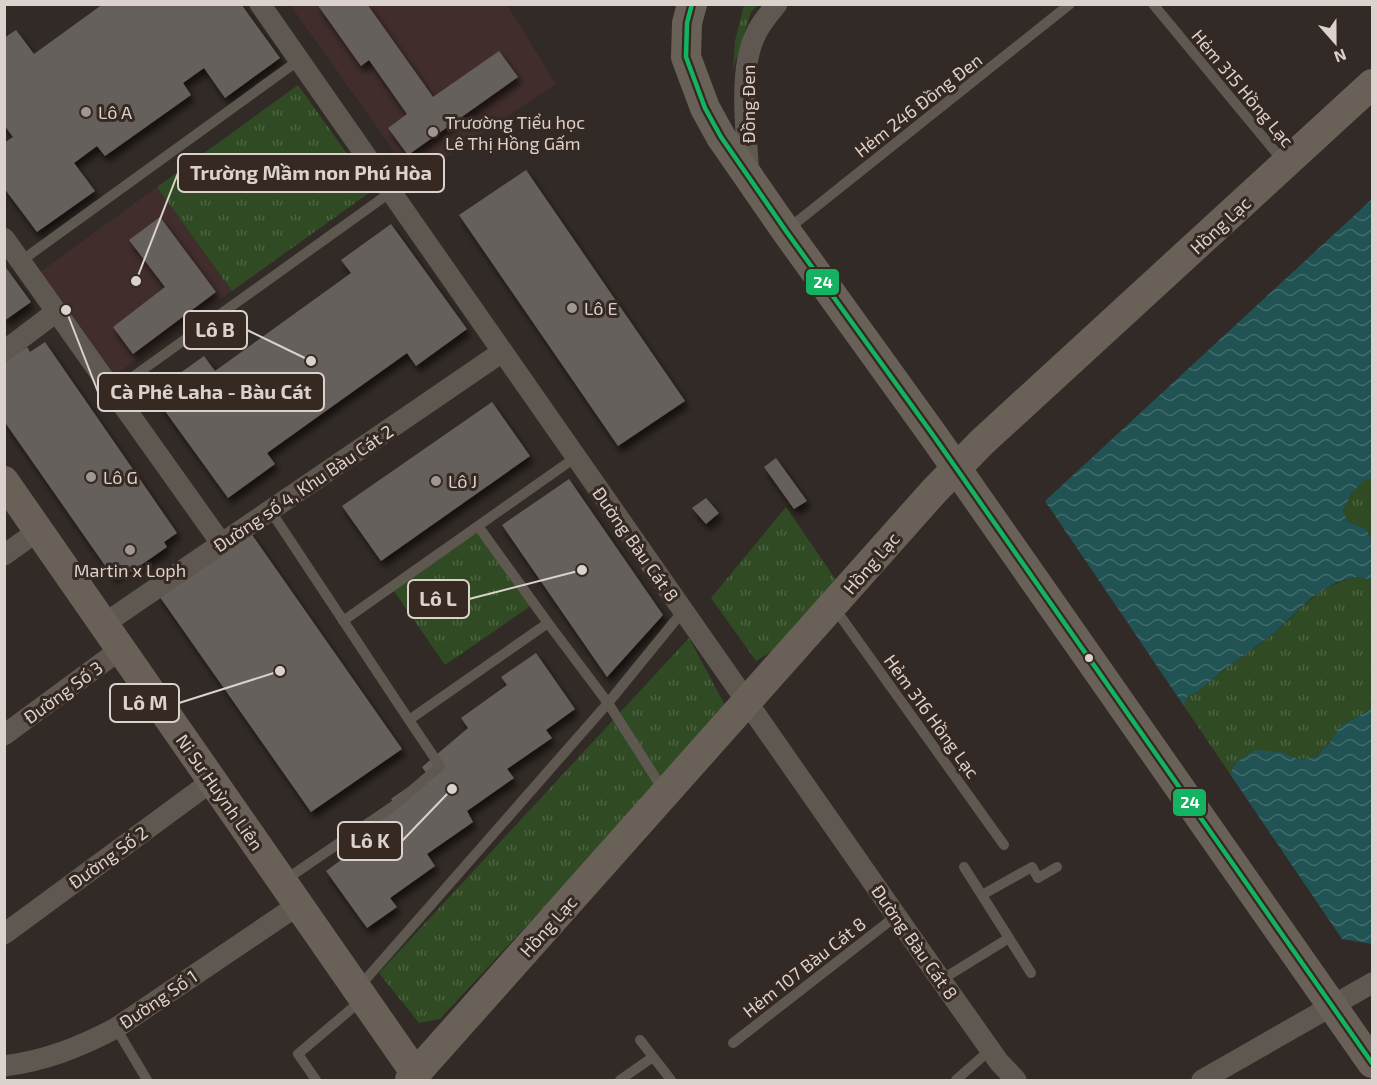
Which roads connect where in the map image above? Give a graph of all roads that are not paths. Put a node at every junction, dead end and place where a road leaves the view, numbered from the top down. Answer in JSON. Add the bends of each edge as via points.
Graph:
{"nodes":[{"id":1,"x":260,"y":4,"type":"edge"},
{"id":2,"x":692,"y":4,"type":"edge"},
{"id":3,"x":777,"y":4,"type":"edge"},
{"id":4,"x":1070,"y":4,"type":"edge"},
{"id":5,"x":1153,"y":4,"type":"edge"},
{"id":6,"x":299,"y":60,"type":"junction"},
{"id":7,"x":1372,"y":84,"type":"edge"},
{"id":8,"x":1286,"y":164,"type":"junction"},
{"id":9,"x":749,"y":177,"type":"junction"},
{"id":10,"x":391,"y":192,"type":"junction"},
{"id":11,"x":786,"y":231,"type":"junction"},
{"id":12,"x":4,"y":238,"type":"edge"},
{"id":13,"x":21,"y":261,"type":"junction"},
{"id":14,"x":56,"y":312,"type":"junction"},
{"id":15,"x":4,"y":351,"type":"edge"},
{"id":16,"x":502,"y":352,"type":"junction"},
{"id":17,"x":113,"y":391,"type":"junction"},
{"id":18,"x":576,"y":457,"type":"junction"},
{"id":19,"x":956,"y":468,"type":"junction"},
{"id":20,"x":4,"y":481,"type":"edge"},
{"id":21,"x":270,"y":510,"type":"junction"},
{"id":22,"x":478,"y":525,"type":"junction"},
{"id":23,"x":39,"y":530,"type":"junction"},
{"id":24,"x":221,"y":543,"type":"junction"},
{"id":25,"x":4,"y":555,"type":"edge"},
{"id":26,"x":832,"y":606,"type":"junction"},
{"id":27,"x":683,"y":611,"type":"junction"},
{"id":28,"x":343,"y":621,"type":"junction"},
{"id":29,"x":548,"y":623,"type":"junction"},
{"id":30,"x":104,"y":624,"type":"junction"},
{"id":31,"x":121,"y":649,"type":"junction"},
{"id":32,"x":608,"y":703,"type":"junction"},
{"id":33,"x":747,"y":703,"type":"junction"},
{"id":34,"x":409,"y":720,"type":"junction"},
{"id":35,"x":4,"y":735,"type":"edge"},
{"id":36,"x":212,"y":781,"type":"junction"},
{"id":37,"x":666,"y":794,"type":"junction"},
{"id":38,"x":1004,"y":845,"type":"dead end"},
{"id":39,"x":964,"y":867,"type":"dead end"},
{"id":40,"x":1057,"y":867,"type":"dead end"},
{"id":41,"x":290,"y":893,"type":"junction"},
{"id":42,"x":982,"y":895,"type":"junction"},
{"id":43,"x":896,"y":916,"type":"junction"},
{"id":44,"x":4,"y":934,"type":"edge"},
{"id":45,"x":1009,"y":938,"type":"junction"},
{"id":46,"x":1031,"y":974,"type":"dead end"},
{"id":47,"x":941,"y":980,"type":"junction"},
{"id":48,"x":1372,"y":983,"type":"edge"},
{"id":49,"x":360,"y":994,"type":"junction"},
{"id":50,"x":1333,"y":1007,"type":"junction"},
{"id":51,"x":116,"y":1028,"type":"junction"},
{"id":52,"x":640,"y":1040,"type":"dead end"},
{"id":53,"x":733,"y":1043,"type":"dead end"},
{"id":54,"x":990,"y":1050,"type":"junction"},
{"id":55,"x":653,"y":1057,"type":"junction"},
{"id":56,"x":1372,"y":1063,"type":"edge"},
{"id":57,"x":4,"y":1066,"type":"edge"},
{"id":58,"x":413,"y":1077,"type":"edge"},
{"id":59,"x":147,"y":1080,"type":"edge"},
{"id":60,"x":316,"y":1080,"type":"edge"},
{"id":61,"x":620,"y":1080,"type":"edge"},
{"id":62,"x":671,"y":1080,"type":"edge"},
{"id":63,"x":956,"y":1080,"type":"edge"},
{"id":64,"x":1016,"y":1080,"type":"edge"},
{"id":65,"x":1202,"y":1080,"type":"edge"}],
"edges":[{"from":1,"to":6,"type":"street","name":"Đường Bàu Cát 8"},
{"from":2,"to":9,"type":"street","name":"Đồng Đen","via":[[685,40],[690,72],[721,137]]},
{"from":3,"to":9,"type":"street","name":"Đồng Đen","via":[[758,28],[748,58]]},
{"from":4,"to":11,"type":"lane","name":"Hẻm 246 Đồng Đen"},
{"from":5,"to":8,"type":"lane","name":"Hẻm 315 Hồng Lạc"},
{"from":6,"to":10,"type":"street","name":"Đường Bàu Cát 8"},
{"from":6,"to":13,"type":"lane"},
{"from":7,"to":8,"type":"street","name":"Hồng Lạc"},
{"from":8,"to":19,"type":"street","name":"Hồng Lạc"},
{"from":9,"to":11,"type":"street","name":"Đồng Đen"},
{"from":10,"to":16,"type":"street","name":"Đường Bàu Cát 8"},
{"from":10,"to":17,"type":"lane"},
{"from":11,"to":19,"type":"street","name":"Đồng Đen"},
{"from":12,"to":13,"type":"street"},
{"from":13,"to":14,"type":"street"},
{"from":14,"to":15,"type":"street"},
{"from":14,"to":17,"type":"street"},
{"from":16,"to":18,"type":"street","name":"Đường Bàu Cát 8"},
{"from":16,"to":21,"type":"street","name":"Đường số 4, Khu Bàu Cát 2"},
{"from":17,"to":24,"type":"street"},
{"from":18,"to":22,"type":"lane"},
{"from":18,"to":27,"type":"street","name":"Đường Bàu Cát 8"},
{"from":19,"to":26,"type":"street","name":"Hồng Lạc"},
{"from":19,"to":50,"type":"street","name":"Đồng Đen"},
{"from":20,"to":23,"type":"street","name":"Ni Sư Huỳnh Liên"},
{"from":21,"to":24,"type":"street","name":"Đường số 4, Khu Bàu Cát 2"},
{"from":21,"to":28,"type":"lane"},
{"from":22,"to":28,"type":"lane"},
{"from":22,"to":29,"type":"lane"},
{"from":23,"to":25,"type":"street"},
{"from":23,"to":30,"type":"street","name":"Ni Sư Huỳnh Liên"},
{"from":24,"to":30,"type":"street","name":"Đường số 4, Khu Bàu Cát 2"},
{"from":26,"to":33,"type":"street","name":"Hồng Lạc"},
{"from":26,"to":38,"type":"lane","name":"Hẻm 316 Hồng Lạc"},
{"from":27,"to":32,"type":"lane"},
{"from":27,"to":33,"type":"street","name":"Đường Bàu Cát 8"},
{"from":28,"to":34,"type":"lane"},
{"from":29,"to":32,"type":"lane"},
{"from":29,"to":34,"type":"lane"},
{"from":30,"to":31,"type":"street","name":"Ni Sư Huỳnh Liên"},
{"from":31,"to":35,"type":"street","name":"Đường Số 3"},
{"from":31,"to":36,"type":"street","name":"Ni Sư Huỳnh Liên"},
{"from":32,"to":37,"type":"lane"},
{"from":32,"to":49,"type":"lane"},
{"from":33,"to":37,"type":"street","name":"Hồng Lạc"},
{"from":33,"to":43,"type":"street","name":"Đường Bàu Cát 8"},
{"from":34,"to":41,"type":"lane","via":[[440,766]]},
{"from":36,"to":41,"type":"street","name":"Ni Sư Huỳnh Liên"},
{"from":36,"to":44,"type":"street","name":"Đường Số 2"},
{"from":37,"to":58,"type":"street","name":"Hồng Lạc"},
{"from":39,"to":42,"type":"lane"},
{"from":40,"to":42,"type":"lane","via":[[1038,878],[1032,867]]},
{"from":41,"to":49,"type":"street","name":"Ni Sư Huỳnh Liên"},
{"from":41,"to":51,"type":"street","name":"Đường Số 1"},
{"from":42,"to":45,"type":"lane"},
{"from":43,"to":47,"type":"street","name":"Đường Bàu Cát 8"},
{"from":43,"to":53,"type":"lane","name":"Hẻm 107 Bàu Cát 8"},
{"from":45,"to":46,"type":"lane"},
{"from":45,"to":47,"type":"lane"},
{"from":47,"to":54,"type":"street","name":"Đường Bàu Cát 8"},
{"from":48,"to":50,"type":"street"},
{"from":49,"to":58,"type":"street","name":"Ni Sư Huỳnh Liên"},
{"from":49,"to":60,"type":"lane","via":[[298,1054]]},
{"from":50,"to":56,"type":"street","name":"Đồng Đen"},
{"from":50,"to":65,"type":"street"},
{"from":51,"to":57,"type":"street","name":"Đường Số 1","via":[[56,1055]]},
{"from":51,"to":59,"type":"lane"},
{"from":52,"to":55,"type":"lane"},
{"from":54,"to":63,"type":"lane"},
{"from":54,"to":64,"type":"street","name":"Đường Bàu Cát 8"},
{"from":55,"to":61,"type":"lane"},
{"from":55,"to":62,"type":"lane"}]}
